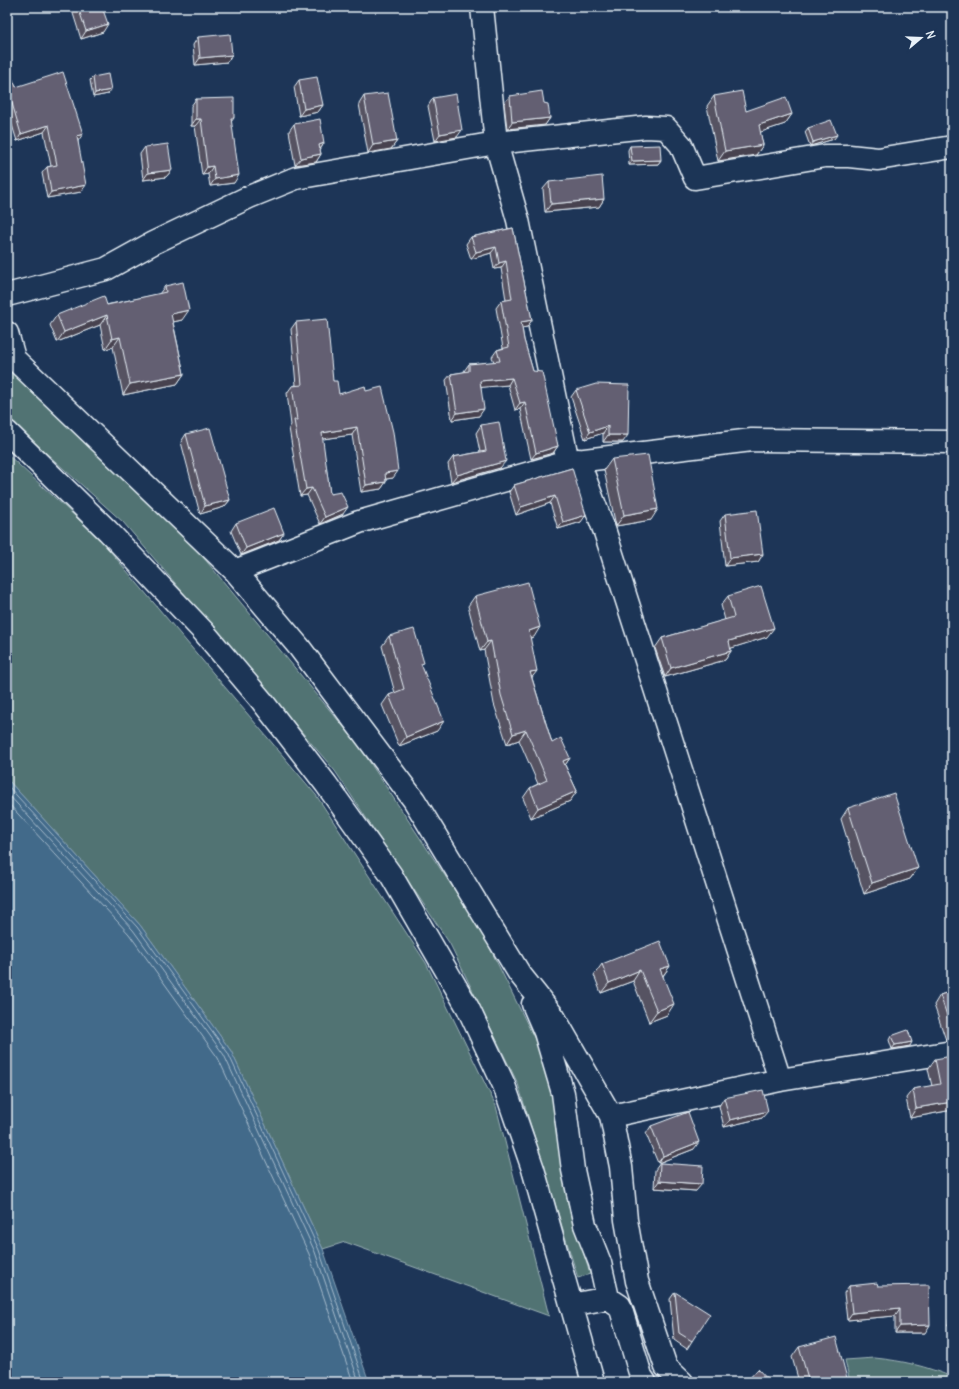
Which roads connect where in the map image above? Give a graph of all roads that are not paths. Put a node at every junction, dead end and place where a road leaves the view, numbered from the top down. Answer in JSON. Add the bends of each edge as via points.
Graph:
{"nodes":[{"id":1,"x":482,"y":7,"type":"edge"},
{"id":2,"x":496,"y":143,"type":"junction"},
{"id":3,"x":952,"y":147,"type":"edge"},
{"id":4,"x":7,"y":295,"type":"edge"},
{"id":5,"x":7,"y":333,"type":"edge"},
{"id":6,"x":10,"y":355,"type":"edge"},
{"id":7,"x":7,"y":432,"type":"edge"},
{"id":8,"x":952,"y":442,"type":"edge"},
{"id":9,"x":573,"y":461,"type":"junction"},
{"id":10,"x":235,"y":572,"type":"junction"},
{"id":11,"x":520,"y":973,"type":"junction"},
{"id":12,"x":952,"y":1052,"type":"edge"},
{"id":13,"x":780,"y":1080,"type":"junction"},
{"id":14,"x":611,"y":1116,"type":"junction"},
{"id":15,"x":608,"y":1298,"type":"junction"},
{"id":16,"x":571,"y":1305,"type":"junction"},
{"id":17,"x":594,"y":1382,"type":"edge"},
{"id":18,"x":645,"y":1382,"type":"edge"},
{"id":19,"x":682,"y":1382,"type":"edge"}],
"edges":[{"from":1,"to":2,"type":"street"},
{"from":2,"to":3,"type":"street","via":[[646,127],[666,128],[681,145],[695,178],[825,156],[878,159]]},
{"from":2,"to":4,"type":"street","via":[[296,178],[249,197],[153,243],[106,269]]},
{"from":2,"to":9,"type":"street","via":[[518,220]]},
{"from":5,"to":6,"type":"street"},
{"from":6,"to":10,"type":"street"},
{"from":7,"to":16,"type":"street","via":[[108,531],[203,631],[262,701],[326,784],[391,876],[468,1008],[504,1085],[533,1169]]},
{"from":8,"to":9,"type":"street","via":[[752,440]]},
{"from":9,"to":10,"type":"street","via":[[359,522]]},
{"from":9,"to":13,"type":"street","via":[[605,532]]},
{"from":10,"to":11,"type":"street","via":[[299,647],[414,800]]},
{"from":11,"to":14,"type":"street","via":[[554,1017]]},
{"from":11,"to":15,"type":"street","via":[[545,1032],[563,1092],[573,1170],[585,1225],[600,1263]]},
{"from":12,"to":13,"type":"street"},
{"from":13,"to":14,"type":"street"},
{"from":14,"to":19,"type":"street","via":[[638,1281],[666,1367]]},
{"from":15,"to":16,"type":"street"},
{"from":15,"to":18,"type":"street","via":[[620,1306]]},
{"from":16,"to":17,"type":"street"}]}
